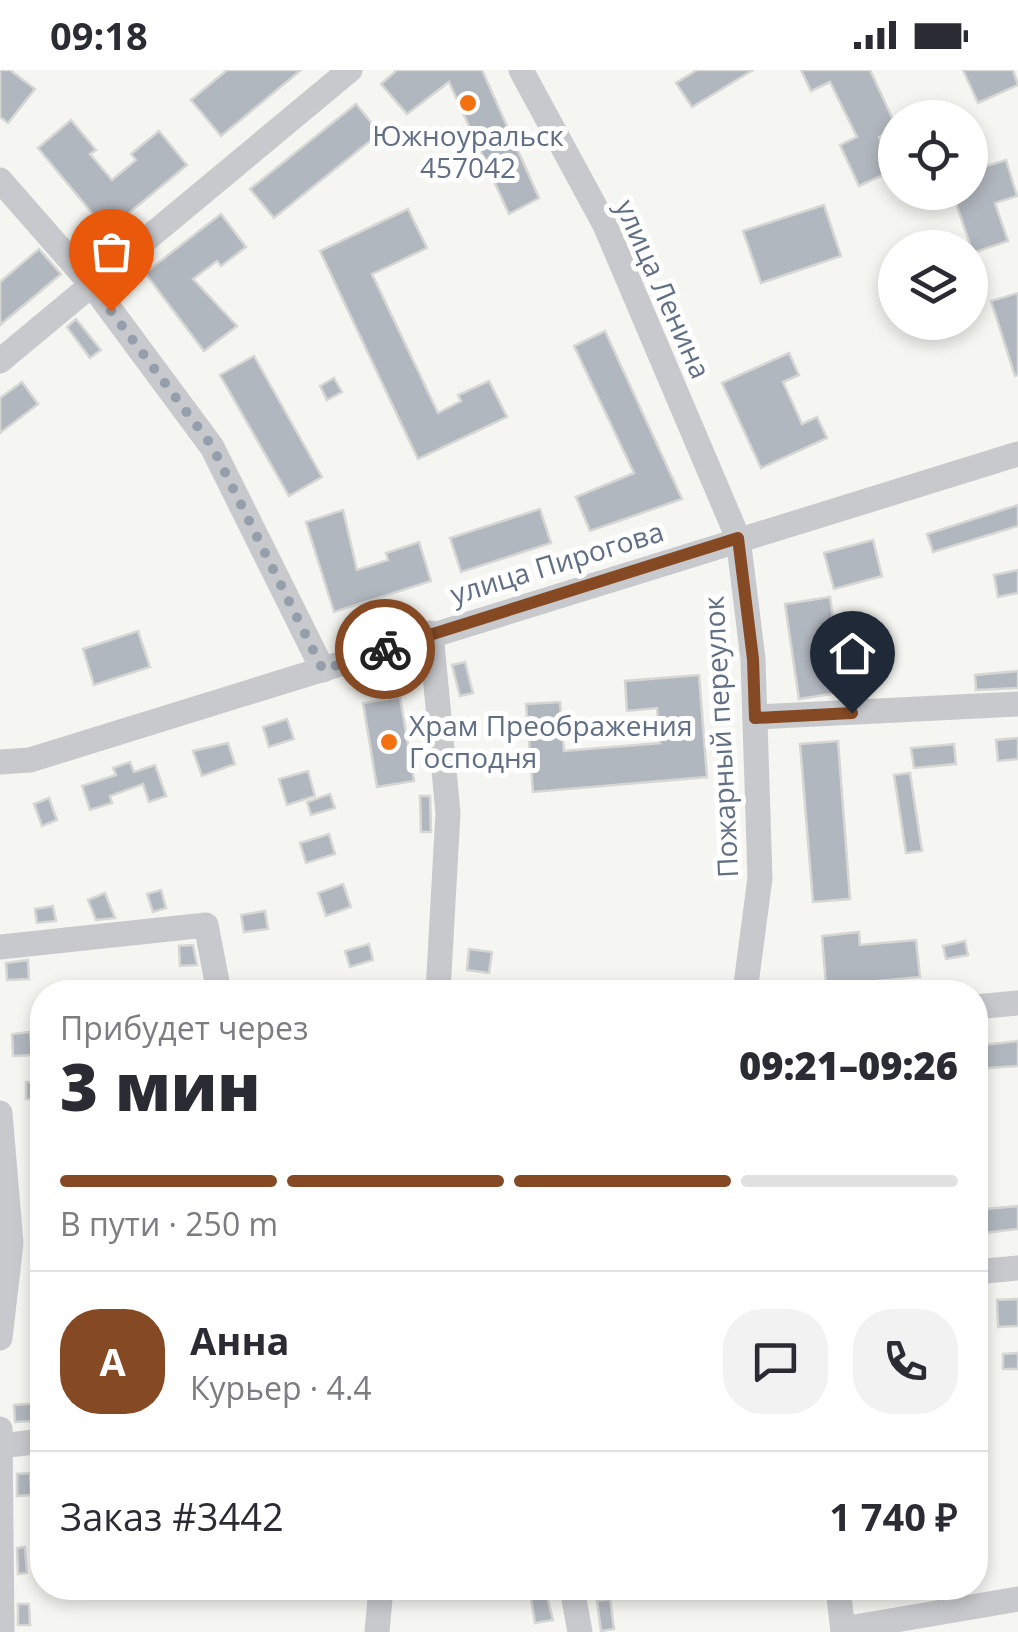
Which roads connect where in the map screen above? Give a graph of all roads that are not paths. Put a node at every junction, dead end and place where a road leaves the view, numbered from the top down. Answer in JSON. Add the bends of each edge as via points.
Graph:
{"nodes":[{"id":1,"x":350,"y":70,"type":"edge"},
{"id":2,"x":521,"y":70,"type":"edge"},
{"id":3,"x":0,"y":180,"type":"edge"},
{"id":4,"x":92,"y":285,"type":"junction"},
{"id":5,"x":0,"y":361,"type":"edge"},
{"id":6,"x":1018,"y":454,"type":"edge"},
{"id":7,"x":738,"y":538,"type":"junction"},
{"id":8,"x":432,"y":633,"type":"junction"},
{"id":9,"x":323,"y":670,"type":"junction"},
{"id":10,"x":1018,"y":704,"type":"edge"},
{"id":11,"x":755,"y":718,"type":"junction"},
{"id":12,"x":0,"y":762,"type":"edge"},
{"id":13,"x":0,"y":947,"type":"edge"},
{"id":14,"x":217,"y":980,"type":"edge"},
{"id":15,"x":439,"y":980,"type":"edge"},
{"id":16,"x":747,"y":980,"type":"edge"},
{"id":17,"x":1018,"y":1003,"type":"edge"},
{"id":18,"x":988,"y":1006,"type":"edge"},
{"id":19,"x":0,"y":1112,"type":"edge"},
{"id":20,"x":1018,"y":1268,"type":"edge"},
{"id":21,"x":988,"y":1271,"type":"edge"},
{"id":22,"x":0,"y":1338,"type":"edge"},
{"id":23,"x":0,"y":1429,"type":"edge"},
{"id":24,"x":30,"y":1443,"type":"edge"},
{"id":25,"x":0,"y":1446,"type":"edge"},
{"id":26,"x":1018,"y":1598,"type":"edge"},
{"id":27,"x":380,"y":1600,"type":"edge"},
{"id":28,"x":574,"y":1600,"type":"edge"},
{"id":29,"x":839,"y":1600,"type":"edge"},
{"id":30,"x":843,"y":1630,"type":"edge"},
{"id":31,"x":2,"y":1632,"type":"edge"},
{"id":32,"x":377,"y":1632,"type":"edge"},
{"id":33,"x":580,"y":1632,"type":"edge"}],
"edges":[{"from":1,"to":4,"type":"street"},
{"from":2,"to":7,"type":"street","name":"улица Ленина","via":[[605,225]]},
{"from":3,"to":4,"type":"street"},
{"from":4,"to":5,"type":"street"},
{"from":4,"to":9,"type":"street","via":[[212,446]]},
{"from":6,"to":7,"type":"street","name":"улица Пирогова"},
{"from":7,"to":8,"type":"street","name":"улица Пирогова"},
{"from":7,"to":11,"type":"street","name":"Пожарный переулок"},
{"from":8,"to":9,"type":"street","name":"улица Пирогова"},
{"from":8,"to":15,"type":"street","via":[[448,813]]},
{"from":9,"to":12,"type":"street","name":"улица Пирогова","via":[[30,760]]},
{"from":10,"to":11,"type":"street"},
{"from":11,"to":16,"type":"street","name":"Пожарный переулок","via":[[760,878]]},
{"from":13,"to":14,"type":"street","via":[[206,925]]},
{"from":17,"to":18,"type":"street"},
{"from":19,"to":22,"type":"street","via":[[11,1244]]},
{"from":20,"to":21,"type":"street"},
{"from":23,"to":25,"type":"street"},
{"from":24,"to":25,"type":"street"},
{"from":25,"to":31,"type":"street"},
{"from":26,"to":30,"type":"street"},
{"from":27,"to":32,"type":"street"},
{"from":28,"to":33,"type":"street"},
{"from":29,"to":30,"type":"street"}]}
